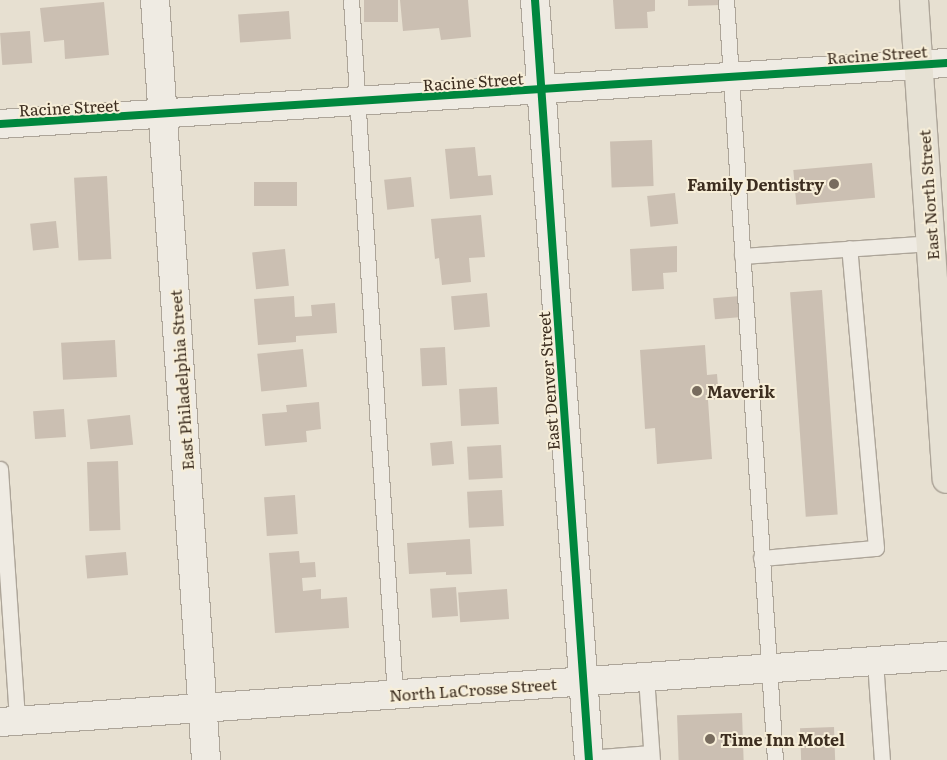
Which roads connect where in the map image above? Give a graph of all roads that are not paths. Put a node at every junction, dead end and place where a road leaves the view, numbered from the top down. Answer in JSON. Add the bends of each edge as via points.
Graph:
{"nodes":[{"id":1,"x":155,"y":0,"type":"edge"},
{"id":2,"x":351,"y":0,"type":"edge"},
{"id":3,"x":535,"y":0,"type":"edge"},
{"id":4,"x":726,"y":0,"type":"edge"},
{"id":5,"x":914,"y":0,"type":"edge"},
{"id":6,"x":947,"y":63,"type":"edge"},
{"id":7,"x":919,"y":64,"type":"junction"},
{"id":8,"x":730,"y":77,"type":"junction"},
{"id":9,"x":541,"y":90,"type":"junction"},
{"id":10,"x":358,"y":102,"type":"junction"},
{"id":11,"x":163,"y":115,"type":"junction"},
{"id":12,"x":0,"y":124,"type":"edge"},
{"id":13,"x":931,"y":243,"type":"junction"},
{"id":14,"x":850,"y":248,"type":"junction"},
{"id":15,"x":742,"y":256,"type":"junction"},
{"id":16,"x":942,"y":328,"type":"edge"},
{"id":17,"x":0,"y":470,"type":"edge"},
{"id":18,"x":947,"y":475,"type":"edge"},
{"id":19,"x":947,"y":479,"type":"edge"},
{"id":20,"x":761,"y":558,"type":"junction"},
{"id":21,"x":947,"y":656,"type":"edge"},
{"id":22,"x":875,"y":661,"type":"junction"},
{"id":23,"x":768,"y":668,"type":"junction"},
{"id":24,"x":646,"y":677,"type":"junction"},
{"id":25,"x":583,"y":681,"type":"junction"},
{"id":26,"x":395,"y":694,"type":"junction"},
{"id":27,"x":203,"y":708,"type":"junction"},
{"id":28,"x":9,"y":722,"type":"edge"},
{"id":29,"x":652,"y":756,"type":"edge"},
{"id":30,"x":589,"y":759,"type":"edge"},
{"id":31,"x":206,"y":760,"type":"edge"},
{"id":32,"x":775,"y":760,"type":"edge"},
{"id":33,"x":882,"y":760,"type":"edge"}],
"edges":[{"from":1,"to":11,"type":"street","name":"East Philadelphia Street"},
{"from":2,"to":10,"type":"lane"},
{"from":3,"to":9,"type":"street","name":"East Denver Street"},
{"from":4,"to":8,"type":"lane"},
{"from":5,"to":7,"type":"main road","name":"East North Street"},
{"from":6,"to":7,"type":"street","name":"Racine Street"},
{"from":7,"to":8,"type":"street","name":"Racine Street"},
{"from":7,"to":13,"type":"main road","name":"East North Street"},
{"from":8,"to":9,"type":"street","name":"Racine Street"},
{"from":8,"to":15,"type":"lane"},
{"from":9,"to":10,"type":"street","name":"Racine Street"},
{"from":9,"to":25,"type":"street","name":"East Denver Street"},
{"from":10,"to":11,"type":"street","name":"Racine Street"},
{"from":10,"to":26,"type":"lane"},
{"from":11,"to":12,"type":"street","name":"Racine Street"},
{"from":11,"to":27,"type":"street","name":"East Philadelphia Street"},
{"from":13,"to":14,"type":"lane"},
{"from":13,"to":16,"type":"main road","name":"East North Street"},
{"from":14,"to":15,"type":"lane"},
{"from":14,"to":20,"type":"lane","via":[[876,548]]},
{"from":15,"to":20,"type":"lane"},
{"from":16,"to":18,"type":"main road","name":"East North Street"},
{"from":17,"to":28,"type":"lane"},
{"from":18,"to":19,"type":"main road","name":"East North Street"},
{"from":20,"to":23,"type":"lane"},
{"from":21,"to":22,"type":"street","name":"North LaCrosse Street"},
{"from":22,"to":23,"type":"street","name":"North LaCrosse Street"},
{"from":22,"to":33,"type":"lane"},
{"from":23,"to":24,"type":"street","name":"North LaCrosse Street"},
{"from":23,"to":32,"type":"lane"},
{"from":24,"to":25,"type":"street","name":"North LaCrosse Street"},
{"from":24,"to":29,"type":"lane"},
{"from":25,"to":26,"type":"street","name":"North LaCrosse Street"},
{"from":25,"to":30,"type":"street","name":"East Denver Street"},
{"from":26,"to":27,"type":"street","name":"North LaCrosse Street"},
{"from":27,"to":28,"type":"street","name":"North LaCrosse Street"},
{"from":27,"to":31,"type":"street","name":"East Philadelphia Street"},
{"from":29,"to":30,"type":"lane"}]}
